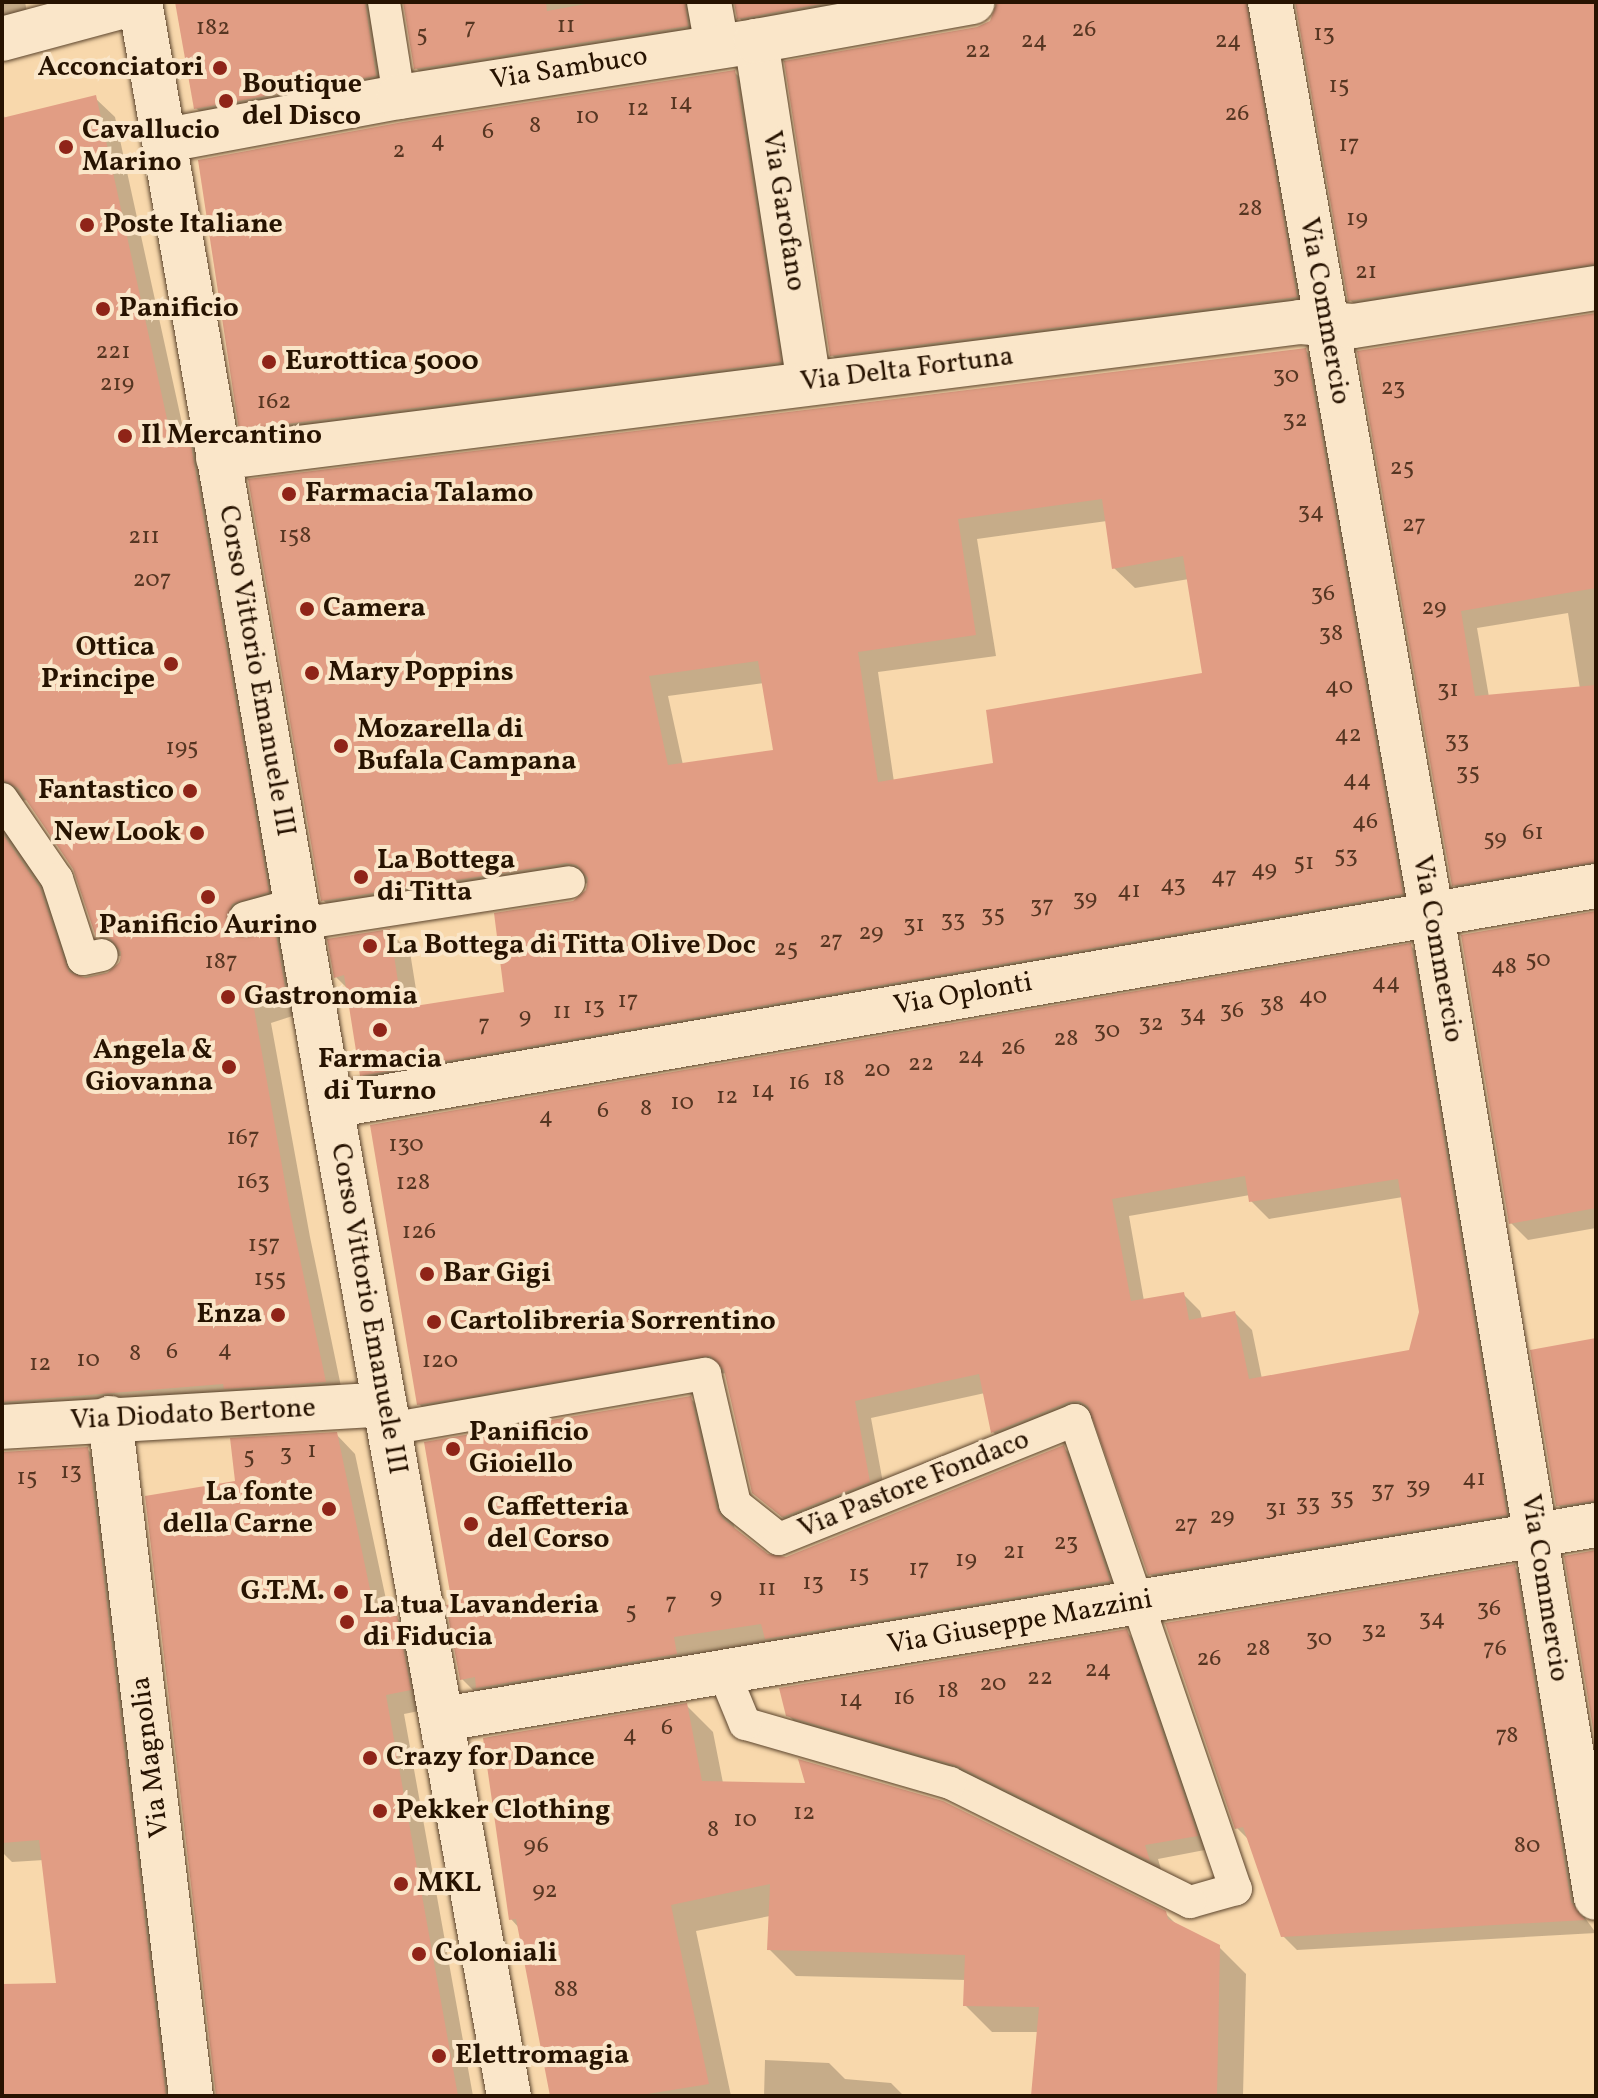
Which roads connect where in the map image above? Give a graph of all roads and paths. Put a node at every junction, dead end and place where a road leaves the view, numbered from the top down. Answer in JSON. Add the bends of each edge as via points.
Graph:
{"nodes":[{"id":1,"x":140,"y":2,"type":"edge"},
{"id":2,"x":384,"y":2,"type":"edge"},
{"id":3,"x":709,"y":2,"type":"edge"},
{"id":4,"x":973,"y":2,"type":"edge"},
{"id":5,"x":1270,"y":2,"type":"edge"},
{"id":6,"x":2,"y":39,"type":"edge"},
{"id":7,"x":737,"y":43,"type":"junction"},
{"id":8,"x":399,"y":97,"type":"junction"},
{"id":9,"x":166,"y":140,"type":"junction"},
{"id":10,"x":1596,"y":288,"type":"edge"},
{"id":11,"x":1327,"y":324,"type":"junction"},
{"id":12,"x":809,"y":382,"type":"junction"},
{"id":13,"x":218,"y":458,"type":"junction"},
{"id":14,"x":2,"y":799,"type":"edge"},
{"id":15,"x":569,"y":882,"type":"dead end"},
{"id":16,"x":1596,"y":886,"type":"edge"},
{"id":17,"x":1431,"y":913,"type":"junction"},
{"id":18,"x":298,"y":914,"type":"junction"},
{"id":19,"x":245,"y":918,"type":"dead end"},
{"id":20,"x":102,"y":955,"type":"dead end"},
{"id":21,"x":331,"y":1106,"type":"junction"},
{"id":22,"x":387,"y":1417,"type":"junction"},
{"id":23,"x":110,"y":1418,"type":"junction"},
{"id":24,"x":2,"y":1427,"type":"edge"},
{"id":25,"x":1596,"y":1525,"type":"edge"},
{"id":26,"x":1537,"y":1535,"type":"junction"},
{"id":27,"x":1137,"y":1603,"type":"junction"},
{"id":28,"x":724,"y":1673,"type":"junction"},
{"id":29,"x":443,"y":1719,"type":"junction"},
{"id":30,"x":1596,"y":1898,"type":"edge"},
{"id":31,"x":191,"y":2096,"type":"edge"},
{"id":32,"x":509,"y":2096,"type":"edge"}],
"edges":[{"from":1,"to":6,"type":"street"},
{"from":1,"to":9,"type":"street","name":"Corso Vittorio Emanuele III"},
{"from":2,"to":8,"type":"lane"},
{"from":3,"to":7,"type":"street","name":"Via Garofano"},
{"from":4,"to":7,"type":"street","name":"Via Sambuco"},
{"from":5,"to":11,"type":"street","name":"Via Commercio"},
{"from":7,"to":8,"type":"street","name":"Via Sambuco"},
{"from":7,"to":12,"type":"street","name":"Via Garofano"},
{"from":8,"to":9,"type":"street","name":"Via Sambuco"},
{"from":9,"to":13,"type":"street","name":"Corso Vittorio Emanuele III"},
{"from":10,"to":11,"type":"street","name":"Via Delta Fortuna","via":[[1353,326]]},
{"from":11,"to":12,"type":"street","name":"Via Delta Fortuna","via":[[1300,322]]},
{"from":11,"to":17,"type":"street","name":"Via Commercio"},
{"from":12,"to":13,"type":"street","name":"Via Delta Fortuna"},
{"from":13,"to":18,"type":"street","name":"Corso Vittorio Emanuele III"},
{"from":14,"to":20,"type":"lane","via":[[57,879],[83,959]]},
{"from":15,"to":18,"type":"lane"},
{"from":16,"to":17,"type":"street","name":"Via Oplonti"},
{"from":17,"to":21,"type":"street","name":"Via Oplonti"},
{"from":17,"to":26,"type":"street","name":"Via Commercio"},
{"from":18,"to":19,"type":"lane"},
{"from":18,"to":21,"type":"street","name":"Corso Vittorio Emanuele III"},
{"from":21,"to":22,"type":"street","name":"Corso Vittorio Emanuele III"},
{"from":22,"to":23,"type":"street","name":"Via Diodato Bertone"},
{"from":22,"to":27,"type":"lane","name":"Via Pastore Fondaco","via":[[705,1374],[735,1504],[779,1539],[1075,1420]]},
{"from":22,"to":29,"type":"street","name":"Corso Vittorio Emanuele III"},
{"from":23,"to":24,"type":"street","name":"Via Diodato Bertone"},
{"from":23,"to":31,"type":"street","name":"Via Magnolia"},
{"from":25,"to":26,"type":"street","name":"Via Giuseppe Mazzini"},
{"from":26,"to":27,"type":"street","name":"Via Giuseppe Mazzini"},
{"from":26,"to":30,"type":"street","name":"Via Commercio"},
{"from":27,"to":28,"type":"street","name":"Via Giuseppe Mazzini"},
{"from":27,"to":28,"type":"lane","via":[[1236,1889],[1190,1902],[950,1783],[745,1724]]},
{"from":28,"to":29,"type":"street","name":"Via Giuseppe Mazzini"},
{"from":29,"to":32,"type":"street","name":"Corso Vittorio Emanuele III"}]}
